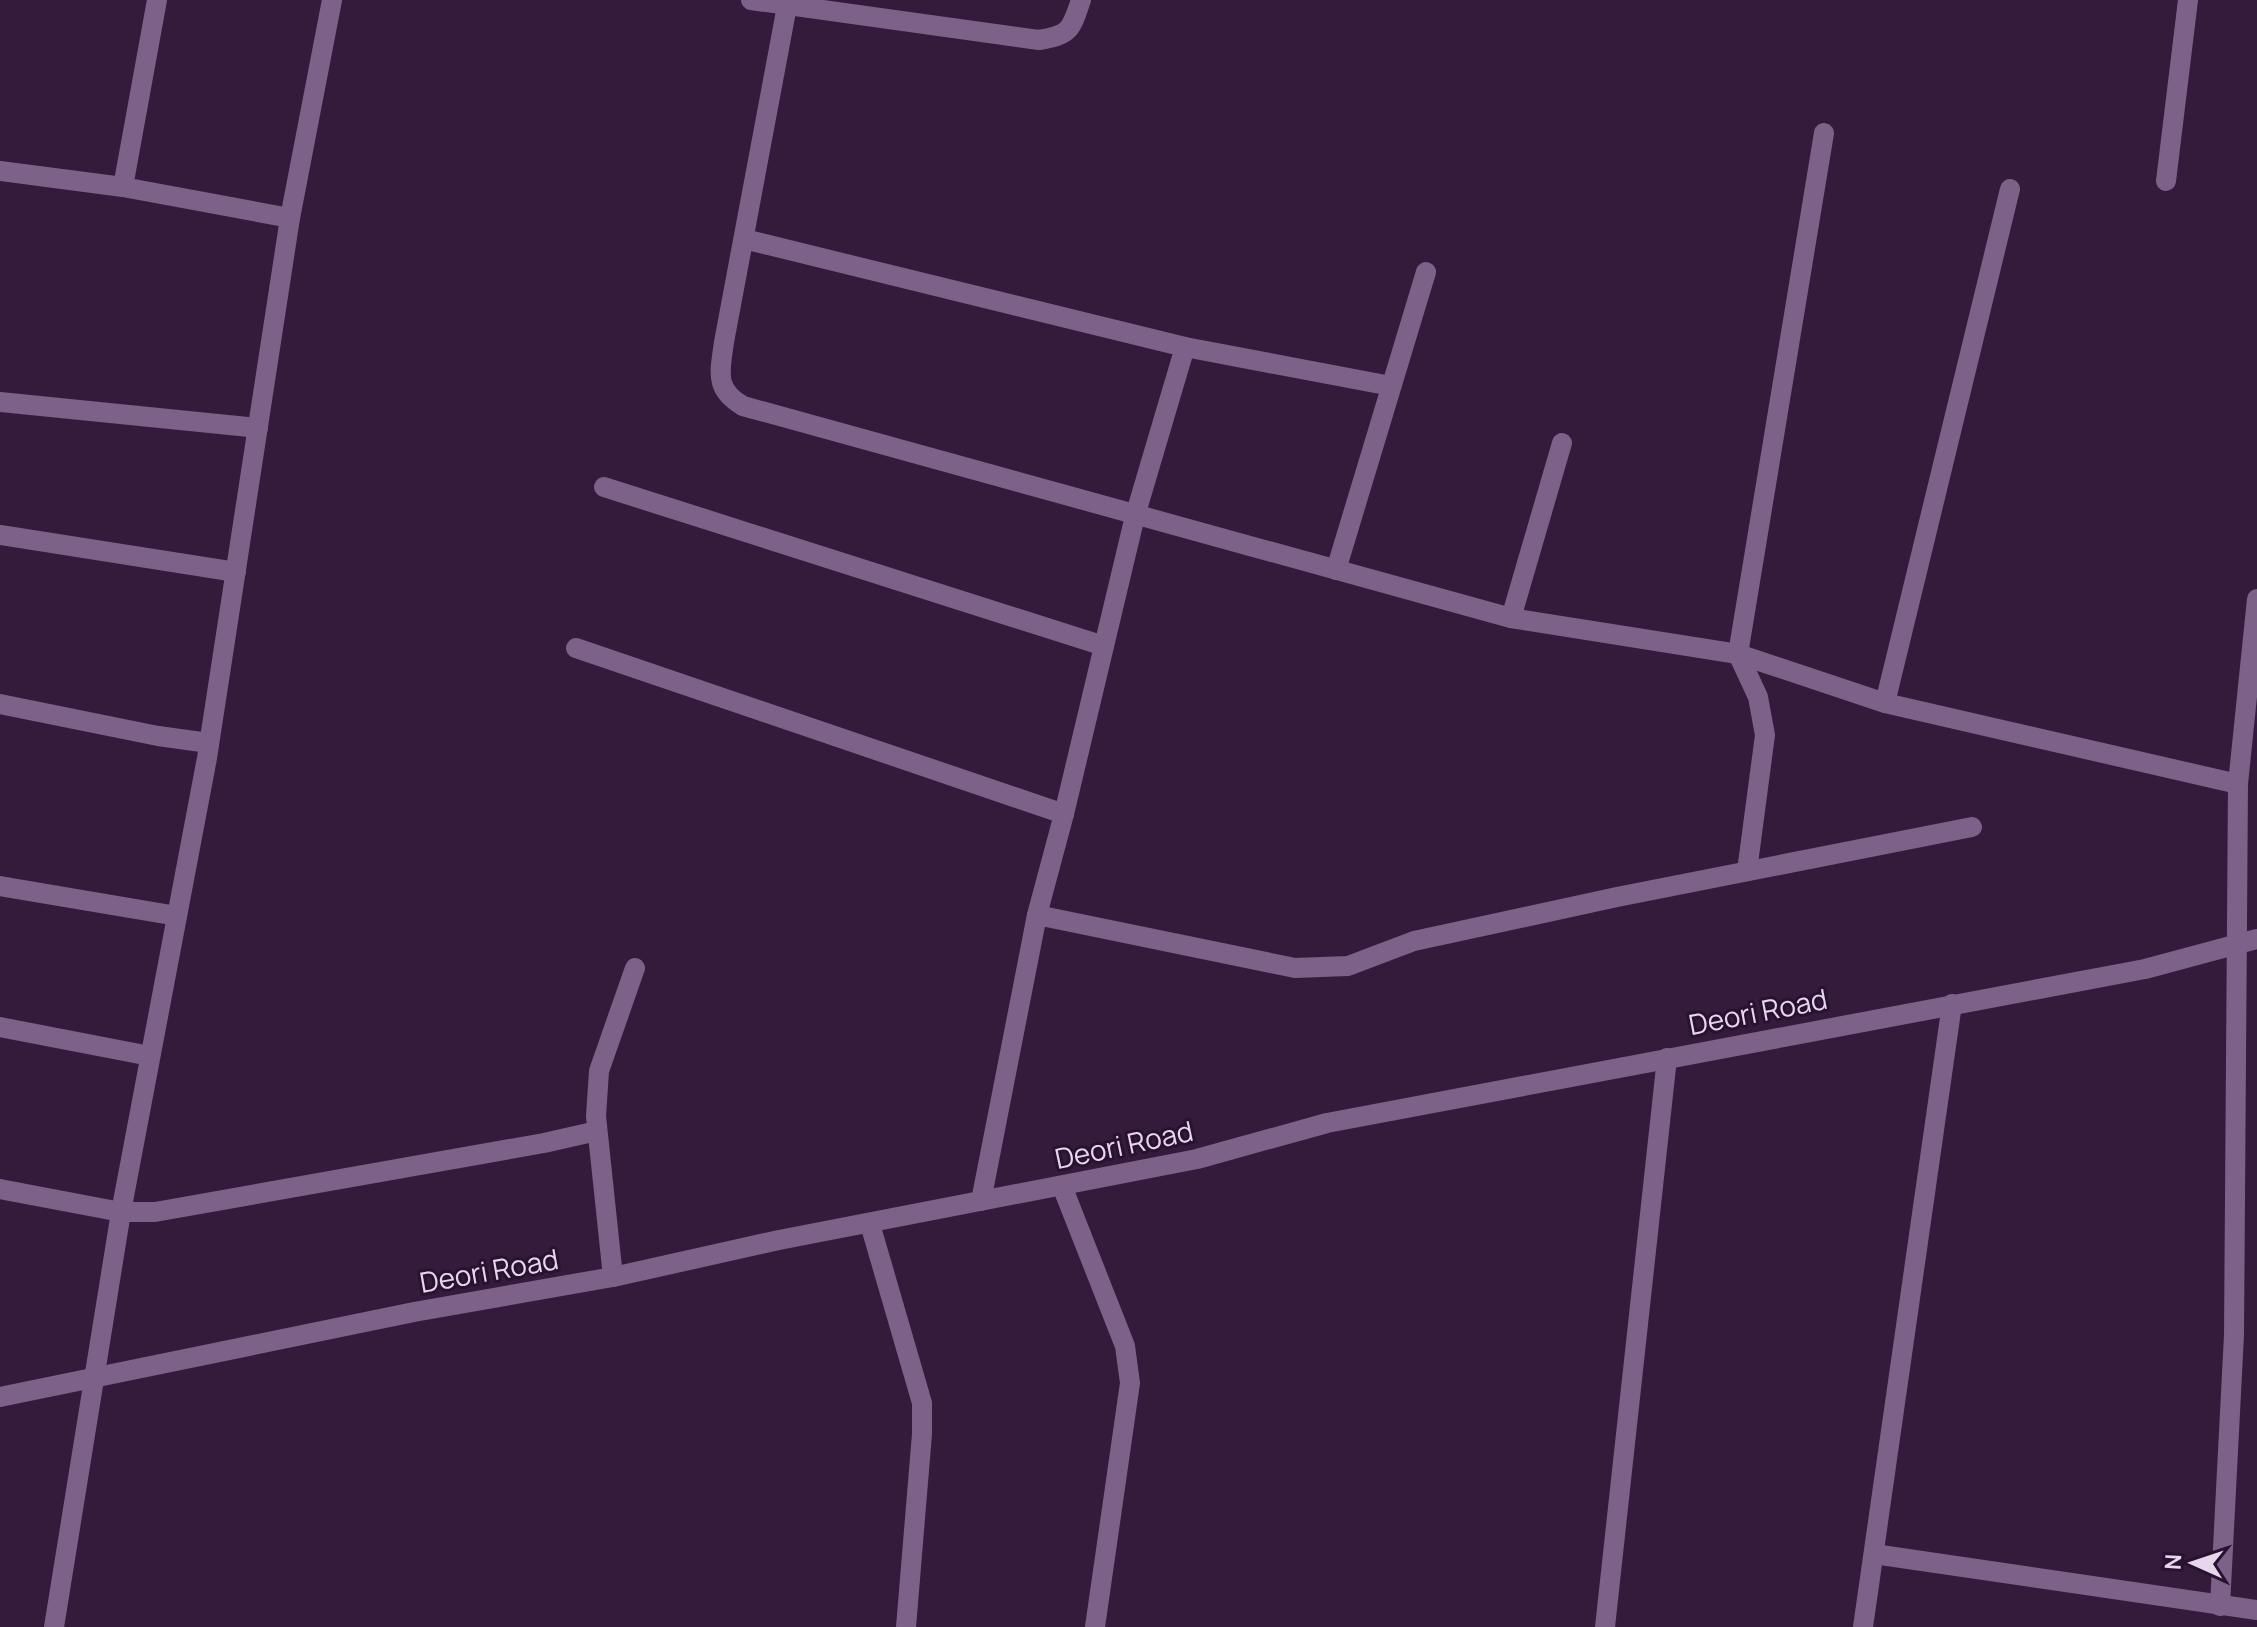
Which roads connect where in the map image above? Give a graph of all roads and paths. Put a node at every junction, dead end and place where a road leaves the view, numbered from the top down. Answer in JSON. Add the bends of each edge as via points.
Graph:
{"nodes":[{"id":1,"x":157,"y":0,"type":"edge"},
{"id":2,"x":332,"y":0,"type":"edge"},
{"id":3,"x":751,"y":0,"type":"edge"},
{"id":4,"x":1081,"y":0,"type":"edge"},
{"id":5,"x":2188,"y":0,"type":"edge"},
{"id":6,"x":787,"y":6,"type":"junction"},
{"id":7,"x":1824,"y":133,"type":"dead end"},
{"id":8,"x":0,"y":171,"type":"edge"},
{"id":9,"x":2166,"y":181,"type":"dead end"},
{"id":10,"x":123,"y":187,"type":"junction"},
{"id":11,"x":2010,"y":189,"type":"dead end"},
{"id":12,"x":290,"y":218,"type":"junction"},
{"id":13,"x":744,"y":239,"type":"junction"},
{"id":14,"x":1426,"y":272,"type":"dead end"},
{"id":15,"x":1185,"y":347,"type":"junction"},
{"id":16,"x":1391,"y":386,"type":"junction"},
{"id":17,"x":0,"y":402,"type":"edge"},
{"id":18,"x":258,"y":428,"type":"junction"},
{"id":19,"x":1562,"y":443,"type":"dead end"},
{"id":20,"x":604,"y":487,"type":"dead end"},
{"id":21,"x":1135,"y":516,"type":"junction"},
{"id":22,"x":0,"y":535,"type":"edge"},
{"id":23,"x":1336,"y":570,"type":"junction"},
{"id":24,"x":236,"y":572,"type":"junction"},
{"id":25,"x":2257,"y":599,"type":"edge"},
{"id":26,"x":1511,"y":618,"type":"junction"},
{"id":27,"x":1104,"y":646,"type":"junction"},
{"id":28,"x":576,"y":648,"type":"dead end"},
{"id":29,"x":1738,"y":654,"type":"junction"},
{"id":30,"x":1885,"y":703,"type":"junction"},
{"id":31,"x":0,"y":704,"type":"edge"},
{"id":32,"x":209,"y":743,"type":"junction"},
{"id":33,"x":2238,"y":784,"type":"junction"},
{"id":34,"x":1064,"y":814,"type":"junction"},
{"id":35,"x":1972,"y":827,"type":"dead end"},
{"id":36,"x":1747,"y":871,"type":"junction"},
{"id":37,"x":0,"y":886,"type":"edge"},
{"id":38,"x":1037,"y":915,"type":"junction"},
{"id":39,"x":177,"y":916,"type":"junction"},
{"id":40,"x":2248,"y":941,"type":"edge"},
{"id":41,"x":635,"y":968,"type":"dead end"},
{"id":42,"x":1952,"y":1004,"type":"junction"},
{"id":43,"x":0,"y":1027,"type":"edge"},
{"id":44,"x":150,"y":1056,"type":"junction"},
{"id":45,"x":1667,"y":1058,"type":"junction"},
{"id":46,"x":597,"y":1131,"type":"junction"},
{"id":47,"x":1062,"y":1186,"type":"junction"},
{"id":48,"x":0,"y":1189,"type":"edge"},
{"id":49,"x":981,"y":1201,"type":"junction"},
{"id":50,"x":121,"y":1212,"type":"junction"},
{"id":51,"x":870,"y":1224,"type":"junction"},
{"id":52,"x":613,"y":1277,"type":"junction"},
{"id":53,"x":96,"y":1376,"type":"junction"},
{"id":54,"x":0,"y":1397,"type":"edge"},
{"id":55,"x":1874,"y":1554,"type":"junction"},
{"id":56,"x":2220,"y":1606,"type":"junction"},
{"id":57,"x":2257,"y":1610,"type":"edge"},
{"id":58,"x":54,"y":1627,"type":"edge"},
{"id":59,"x":906,"y":1627,"type":"edge"},
{"id":60,"x":1095,"y":1627,"type":"edge"},
{"id":61,"x":1605,"y":1627,"type":"edge"},
{"id":62,"x":1863,"y":1627,"type":"edge"}],
"edges":[{"from":1,"to":10,"type":"street"},
{"from":2,"to":12,"type":"street"},
{"from":3,"to":6,"type":"street"},
{"from":4,"to":6,"type":"street","via":[[1073,25],[1061,36],[1039,40]]},
{"from":5,"to":9,"type":"street"},
{"from":6,"to":13,"type":"street"},
{"from":7,"to":29,"type":"street"},
{"from":8,"to":10,"type":"street"},
{"from":10,"to":12,"type":"street"},
{"from":11,"to":30,"type":"street"},
{"from":12,"to":18,"type":"street"},
{"from":13,"to":15,"type":"street"},
{"from":13,"to":21,"type":"street","via":[[720,373],[730,398],[743,406]]},
{"from":14,"to":16,"type":"street"},
{"from":15,"to":16,"type":"street"},
{"from":15,"to":21,"type":"street"},
{"from":16,"to":23,"type":"street"},
{"from":17,"to":18,"type":"street"},
{"from":18,"to":24,"type":"street"},
{"from":19,"to":26,"type":"street"},
{"from":20,"to":27,"type":"street"},
{"from":21,"to":23,"type":"street"},
{"from":21,"to":27,"type":"street"},
{"from":22,"to":24,"type":"street"},
{"from":23,"to":26,"type":"street"},
{"from":24,"to":32,"type":"street"},
{"from":25,"to":33,"type":"street"},
{"from":26,"to":29,"type":"street"},
{"from":27,"to":34,"type":"street"},
{"from":28,"to":34,"type":"street"},
{"from":29,"to":30,"type":"street"},
{"from":29,"to":36,"type":"street","via":[[1758,697],[1765,735]]},
{"from":30,"to":33,"type":"street"},
{"from":31,"to":32,"type":"street"},
{"from":32,"to":39,"type":"street"},
{"from":33,"to":40,"type":"street"},
{"from":34,"to":38,"type":"street"},
{"from":35,"to":36,"type":"street"},
{"from":36,"to":38,"type":"street","via":[[1414,941],[1331,968],[1295,968]]},
{"from":37,"to":39,"type":"street"},
{"from":38,"to":49,"type":"street"},
{"from":39,"to":44,"type":"street"},
{"from":40,"to":42,"type":"street","name":"Deori Road","via":[[2145,969]]},
{"from":40,"to":56,"type":"street"},
{"from":41,"to":46,"type":"street","via":[[599,1071]]},
{"from":42,"to":45,"type":"street","name":"Deori Road"},
{"from":42,"to":55,"type":"street"},
{"from":43,"to":44,"type":"street"},
{"from":44,"to":50,"type":"street"},
{"from":45,"to":47,"type":"street","name":"Deori Road","via":[[1327,1123],[1197,1159]]},
{"from":45,"to":61,"type":"street"},
{"from":46,"to":50,"type":"street","via":[[206,1204]]},
{"from":46,"to":52,"type":"street"},
{"from":47,"to":49,"type":"street","name":"Deori Road"},
{"from":47,"to":60,"type":"street","via":[[1125,1346],[1130,1383]]},
{"from":48,"to":50,"type":"street"},
{"from":49,"to":51,"type":"street","name":"Deori Road"},
{"from":50,"to":53,"type":"street"},
{"from":51,"to":52,"type":"street","name":"Deori Road"},
{"from":51,"to":59,"type":"street","via":[[922,1403]]},
{"from":52,"to":53,"type":"street","name":"Deori Road"},
{"from":53,"to":54,"type":"street","name":"Deori Road"},
{"from":53,"to":58,"type":"street"},
{"from":55,"to":56,"type":"street"},
{"from":55,"to":62,"type":"street"},
{"from":56,"to":57,"type":"street"}]}
